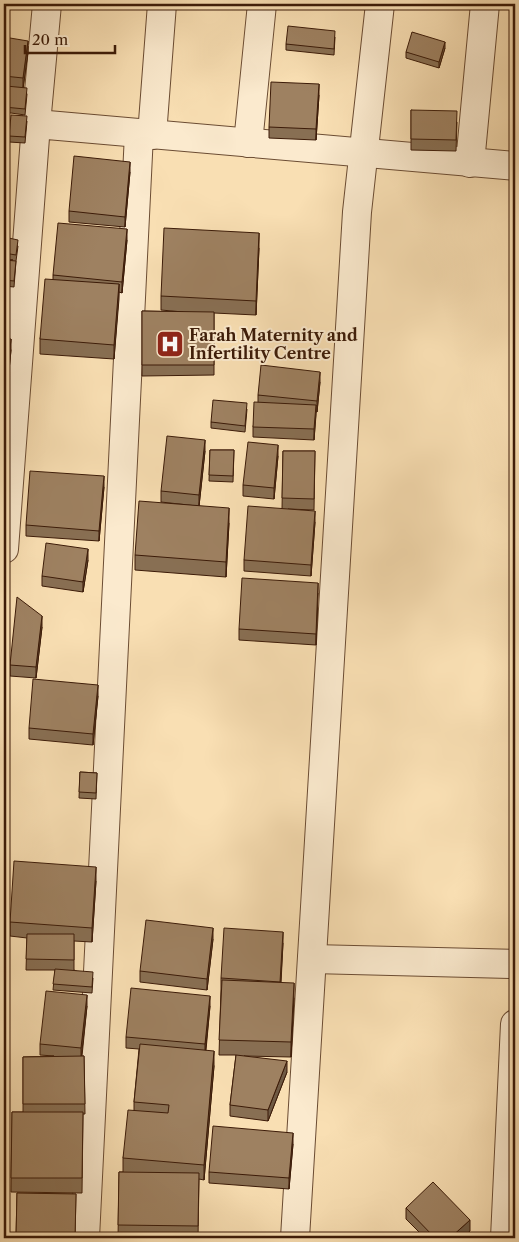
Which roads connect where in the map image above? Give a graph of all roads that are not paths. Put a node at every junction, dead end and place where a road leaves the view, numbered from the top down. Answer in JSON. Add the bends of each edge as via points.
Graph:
{"nodes":[{"id":1,"x":47,"y":4,"type":"edge"},
{"id":2,"x":162,"y":4,"type":"edge"},
{"id":3,"x":262,"y":4,"type":"edge"},
{"id":4,"x":380,"y":4,"type":"edge"},
{"id":5,"x":485,"y":4,"type":"edge"},
{"id":6,"x":36,"y":124,"type":"junction"},
{"id":7,"x":146,"y":134,"type":"junction"},
{"id":8,"x":248,"y":143,"type":"junction"},
{"id":9,"x":364,"y":154,"type":"junction"},
{"id":10,"x":470,"y":162,"type":"junction"},
{"id":11,"x":515,"y":166,"type":"edge"},
{"id":12,"x":4,"y":549,"type":"edge"},
{"id":13,"x":312,"y":959,"type":"junction"},
{"id":14,"x":515,"y":964,"type":"edge"},
{"id":15,"x":515,"y":1024,"type":"edge"},
{"id":16,"x":86,"y":1238,"type":"edge"},
{"id":17,"x":295,"y":1238,"type":"edge"},
{"id":18,"x":504,"y":1238,"type":"edge"}],
"edges":[{"from":1,"to":6,"type":"street"},
{"from":2,"to":7,"type":"street"},
{"from":3,"to":8,"type":"street"},
{"from":4,"to":9,"type":"street"},
{"from":5,"to":10,"type":"street"},
{"from":6,"to":7,"type":"street"},
{"from":6,"to":12,"type":"street"},
{"from":7,"to":8,"type":"street"},
{"from":7,"to":16,"type":"street"},
{"from":8,"to":9,"type":"street"},
{"from":9,"to":10,"type":"street"},
{"from":9,"to":13,"type":"street","via":[[357,212]]},
{"from":10,"to":11,"type":"street"},
{"from":13,"to":14,"type":"street"},
{"from":13,"to":17,"type":"street"},
{"from":15,"to":18,"type":"street"}]}
